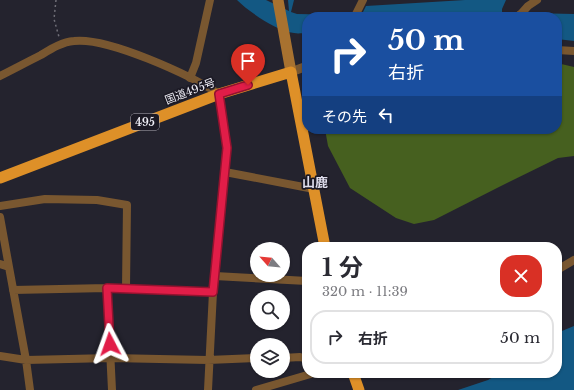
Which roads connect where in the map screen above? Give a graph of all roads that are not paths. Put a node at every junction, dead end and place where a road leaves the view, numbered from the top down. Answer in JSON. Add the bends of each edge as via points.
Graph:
{"nodes":[{"id":1,"x":210,"y":0,"type":"edge"},
{"id":2,"x":363,"y":0,"type":"edge"},
{"id":3,"x":537,"y":0,"type":"edge"},
{"id":4,"x":278,"y":2,"type":"edge"},
{"id":5,"x":357,"y":12,"type":"edge"},
{"id":6,"x":523,"y":12,"type":"edge"},
{"id":7,"x":562,"y":50,"type":"edge"},
{"id":8,"x":574,"y":51,"type":"edge"},
{"id":9,"x":302,"y":68,"type":"edge"},
{"id":10,"x":291,"y":72,"type":"junction"},
{"id":11,"x":0,"y":76,"type":"edge"},
{"id":12,"x":190,"y":78,"type":"junction"},
{"id":13,"x":219,"y":94,"type":"junction"},
{"id":14,"x":302,"y":128,"type":"edge"},
{"id":15,"x":303,"y":134,"type":"edge"},
{"id":16,"x":225,"y":172,"type":"junction"},
{"id":17,"x":0,"y":178,"type":"edge"},
{"id":18,"x":314,"y":189,"type":"junction"},
{"id":19,"x":0,"y":206,"type":"edge"},
{"id":20,"x":0,"y":217,"type":"edge"},
{"id":21,"x":325,"y":242,"type":"edge"},
{"id":22,"x":574,"y":260,"type":"edge"},
{"id":23,"x":0,"y":264,"type":"edge"},
{"id":24,"x":9,"y":267,"type":"junction"},
{"id":25,"x":562,"y":267,"type":"edge"},
{"id":26,"x":214,"y":276,"type":"junction"},
{"id":27,"x":302,"y":282,"type":"edge"},
{"id":28,"x":107,"y":288,"type":"junction"},
{"id":29,"x":126,"y":288,"type":"junction"},
{"id":30,"x":13,"y":290,"type":"junction"},
{"id":31,"x":213,"y":292,"type":"junction"},
{"id":32,"x":0,"y":356,"type":"edge"},
{"id":33,"x":111,"y":358,"type":"junction"},
{"id":34,"x":250,"y":358,"type":"edge"},
{"id":35,"x":290,"y":358,"type":"edge"},
{"id":36,"x":302,"y":358,"type":"edge"},
{"id":37,"x":26,"y":360,"type":"junction"},
{"id":38,"x":208,"y":360,"type":"junction"},
{"id":39,"x":302,"y":377,"type":"edge"},
{"id":40,"x":355,"y":378,"type":"edge"},
{"id":41,"x":30,"y":390,"type":"edge"},
{"id":42,"x":112,"y":390,"type":"edge"},
{"id":43,"x":208,"y":390,"type":"edge"},
{"id":44,"x":256,"y":390,"type":"edge"},
{"id":45,"x":359,"y":390,"type":"edge"}],
"edges":[{"from":1,"to":12,"type":"street","via":[[196,63]]},
{"from":2,"to":5,"type":"street"},
{"from":3,"to":6,"type":"street"},
{"from":4,"to":10,"type":"main road"},
{"from":7,"to":8,"type":"street"},
{"from":9,"to":10,"type":"street"},
{"from":10,"to":13,"type":"highway","name":"国道495号","number":"495"},
{"from":10,"to":14,"type":"highway"},
{"from":11,"to":12,"type":"street","via":[[61,45],[74,41],[89,41],[122,50]]},
{"from":12,"to":13,"type":"street"},
{"from":13,"to":16,"type":"street","via":[[227,148]]},
{"from":13,"to":17,"type":"highway","name":"国道495号","number":"495"},
{"from":15,"to":18,"type":"highway"},
{"from":16,"to":18,"type":"street"},
{"from":16,"to":26,"type":"street"},
{"from":18,"to":21,"type":"highway"},
{"from":19,"to":29,"type":"street","via":[[45,199],[97,200],[126,205]]},
{"from":20,"to":24,"type":"street"},
{"from":22,"to":25,"type":"street"},
{"from":23,"to":24,"type":"street"},
{"from":24,"to":30,"type":"street"},
{"from":26,"to":27,"type":"street"},
{"from":26,"to":31,"type":"street"},
{"from":28,"to":29,"type":"street"},
{"from":28,"to":30,"type":"street"},
{"from":28,"to":33,"type":"street"},
{"from":29,"to":31,"type":"street"},
{"from":30,"to":37,"type":"street"},
{"from":31,"to":38,"type":"street"},
{"from":32,"to":37,"type":"street"},
{"from":33,"to":37,"type":"street"},
{"from":33,"to":38,"type":"street"},
{"from":33,"to":42,"type":"street"},
{"from":34,"to":38,"type":"street"},
{"from":35,"to":36,"type":"street"},
{"from":37,"to":41,"type":"street"},
{"from":38,"to":43,"type":"street"},
{"from":39,"to":44,"type":"street"},
{"from":40,"to":45,"type":"highway"}]}
